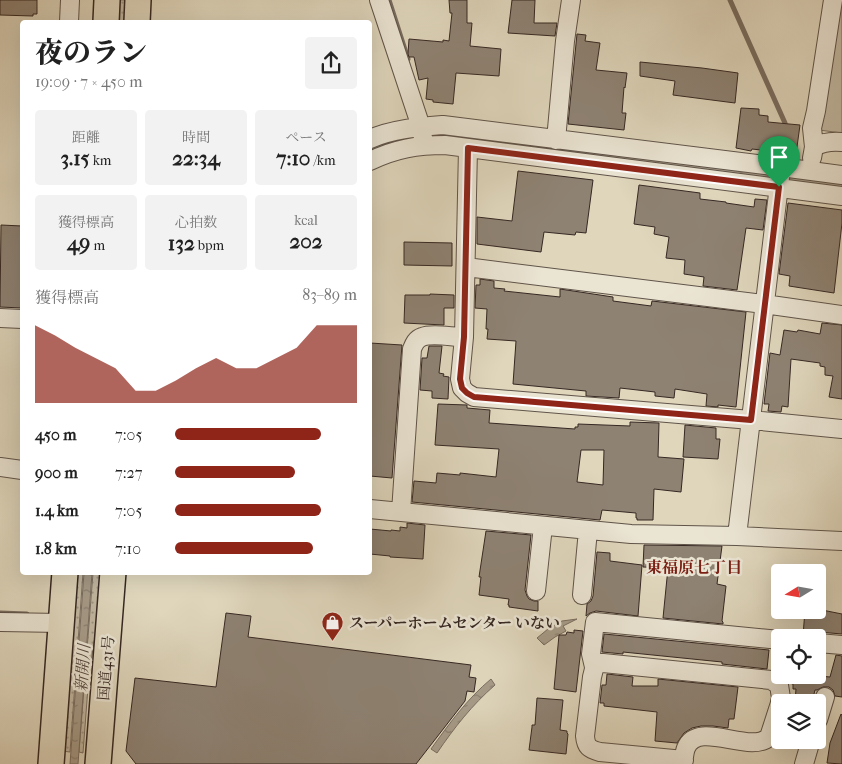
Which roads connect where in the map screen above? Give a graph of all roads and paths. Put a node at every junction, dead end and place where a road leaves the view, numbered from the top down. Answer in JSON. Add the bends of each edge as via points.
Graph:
{"nodes":[{"id":1,"x":70,"y":0,"type":"edge"},
{"id":2,"x":107,"y":0,"type":"edge"},
{"id":3,"x":138,"y":0,"type":"edge"},
{"id":4,"x":379,"y":0,"type":"edge"},
{"id":5,"x":571,"y":0,"type":"edge"},
{"id":6,"x":833,"y":0,"type":"edge"},
{"id":7,"x":69,"y":20,"type":"edge"},
{"id":8,"x":106,"y":20,"type":"edge"},
{"id":9,"x":137,"y":20,"type":"edge"},
{"id":10,"x":423,"y":136,"type":"junction"},
{"id":11,"x":372,"y":139,"type":"edge"},
{"id":12,"x":556,"y":140,"type":"junction"},
{"id":13,"x":842,"y":142,"type":"edge"},
{"id":14,"x":814,"y":147,"type":"junction"},
{"id":15,"x":468,"y":148,"type":"junction"},
{"id":16,"x":372,"y":159,"type":"edge"},
{"id":17,"x":810,"y":171,"type":"junction"},
{"id":18,"x":842,"y":175,"type":"edge"},
{"id":19,"x":780,"y":177,"type":"junction"},
{"id":20,"x":842,"y":196,"type":"edge"},
{"id":21,"x":466,"y":267,"type":"junction"},
{"id":22,"x":764,"y":304,"type":"junction"},
{"id":23,"x":842,"y":315,"type":"edge"},
{"id":24,"x":0,"y":318,"type":"edge"},
{"id":25,"x":20,"y":319,"type":"edge"},
{"id":26,"x":464,"y":337,"type":"junction"},
{"id":27,"x":751,"y":420,"type":"junction"},
{"id":28,"x":842,"y":429,"type":"edge"},
{"id":29,"x":0,"y":467,"type":"edge"},
{"id":30,"x":20,"y":470,"type":"edge"},
{"id":31,"x":372,"y":509,"type":"edge"},
{"id":32,"x":401,"y":512,"type":"junction"},
{"id":33,"x":544,"y":526,"type":"junction"},
{"id":34,"x":588,"y":530,"type":"junction"},
{"id":35,"x":737,"y":536,"type":"junction"},
{"id":36,"x":842,"y":541,"type":"edge"},
{"id":37,"x":65,"y":575,"type":"edge"},
{"id":38,"x":113,"y":575,"type":"edge"},
{"id":39,"x":536,"y":591,"type":"dead end"},
{"id":40,"x":582,"y":595,"type":"dead end"},
{"id":41,"x":0,"y":622,"type":"edge"},
{"id":42,"x":61,"y":623,"type":"junction"},
{"id":43,"x":771,"y":639,"type":"edge"},
{"id":44,"x":826,"y":644,"type":"edge"},
{"id":45,"x":842,"y":645,"type":"edge"},
{"id":46,"x":594,"y":668,"type":"junction"},
{"id":47,"x":780,"y":694,"type":"edge"},
{"id":48,"x":771,"y":731,"type":"edge"},
{"id":49,"x":808,"y":749,"type":"edge"},
{"id":50,"x":684,"y":762,"type":"edge"},
{"id":51,"x":51,"y":764,"type":"edge"},
{"id":52,"x":98,"y":764,"type":"edge"},
{"id":53,"x":804,"y":764,"type":"edge"}],
"edges":[{"from":1,"to":7,"type":"street"},
{"from":2,"to":8,"type":"highway"},
{"from":3,"to":9,"type":"highway"},
{"from":4,"to":10,"type":"street"},
{"from":5,"to":12,"type":"street"},
{"from":6,"to":14,"type":"street","via":[[812,128]]},
{"from":10,"to":11,"type":"street","via":[[399,130]]},
{"from":10,"to":12,"type":"street","via":[[443,126]]},
{"from":10,"to":15,"type":"street"},
{"from":10,"to":16,"type":"street","via":[[403,148]]},
{"from":12,"to":19,"type":"street"},
{"from":13,"to":14,"type":"street","via":[[821,143]]},
{"from":14,"to":17,"type":"street"},
{"from":15,"to":19,"type":"street"},
{"from":15,"to":21,"type":"street"},
{"from":17,"to":18,"type":"street"},
{"from":17,"to":19,"type":"street"},
{"from":19,"to":20,"type":"street"},
{"from":19,"to":22,"type":"street"},
{"from":21,"to":22,"type":"street"},
{"from":21,"to":26,"type":"street"},
{"from":22,"to":23,"type":"street"},
{"from":22,"to":27,"type":"street"},
{"from":24,"to":25,"type":"street"},
{"from":26,"to":27,"type":"street","via":[[460,379],[462,388],[474,397]]},
{"from":26,"to":32,"type":"street","via":[[422,337],[416,340],[412,349]]},
{"from":27,"to":28,"type":"street"},
{"from":27,"to":35,"type":"street"},
{"from":29,"to":30,"type":"street"},
{"from":31,"to":32,"type":"street"},
{"from":32,"to":33,"type":"street"},
{"from":33,"to":34,"type":"street"},
{"from":33,"to":39,"type":"street"},
{"from":34,"to":35,"type":"street"},
{"from":34,"to":40,"type":"street"},
{"from":35,"to":36,"type":"street"},
{"from":37,"to":42,"type":"highway"},
{"from":38,"to":52,"type":"highway","name":"国道431号"},
{"from":41,"to":42,"type":"street"},
{"from":42,"to":51,"type":"highway"},
{"from":43,"to":46,"type":"street","via":[[595,622],[591,654]]},
{"from":44,"to":45,"type":"street"},
{"from":46,"to":47,"type":"street","via":[[599,663],[771,680],[779,685]]},
{"from":46,"to":50,"type":"street","via":[[584,736],[589,748]]},
{"from":48,"to":50,"type":"street","via":[[765,741],[756,742],[708,736],[697,738],[686,748]]},
{"from":49,"to":53,"type":"street"}]}
